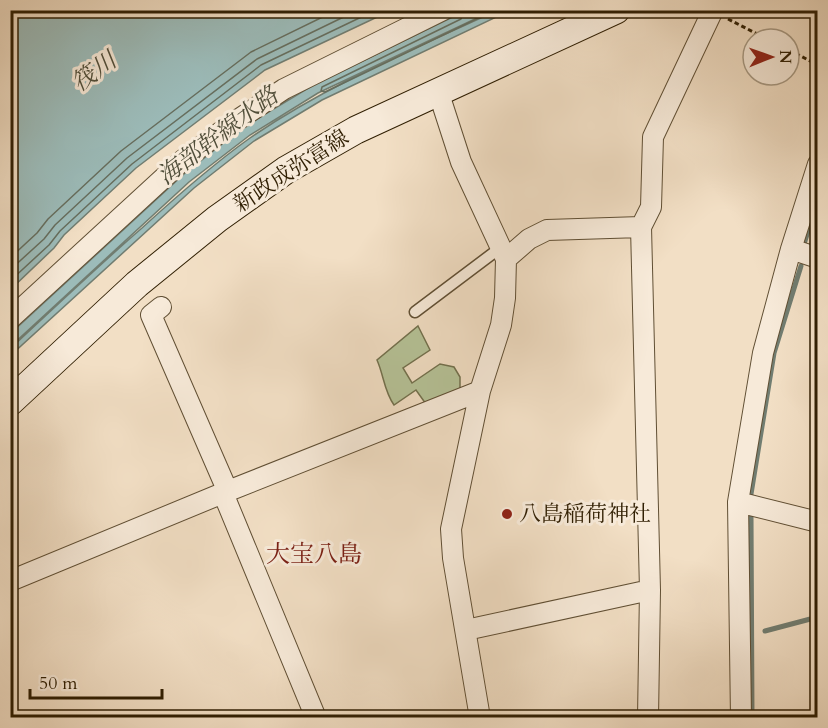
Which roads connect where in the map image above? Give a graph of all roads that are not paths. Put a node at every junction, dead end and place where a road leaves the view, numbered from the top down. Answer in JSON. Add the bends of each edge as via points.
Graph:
{"nodes":[{"id":1,"x":443,"y":10,"type":"edge"},
{"id":2,"x":713,"y":11,"type":"edge"},
{"id":3,"x":599,"y":14,"type":"edge"},
{"id":4,"x":438,"y":91,"type":"junction"},
{"id":5,"x":818,"y":164,"type":"edge"},
{"id":6,"x":641,"y":227,"type":"junction"},
{"id":7,"x":791,"y":249,"type":"junction"},
{"id":8,"x":503,"y":254,"type":"junction"},
{"id":9,"x":818,"y":258,"type":"edge"},
{"id":10,"x":161,"y":307,"type":"dead end"},
{"id":11,"x":415,"y":312,"type":"dead end"},
{"id":12,"x":10,"y":320,"type":"edge"},
{"id":13,"x":480,"y":391,"type":"junction"},
{"id":14,"x":10,"y":402,"type":"edge"},
{"id":15,"x":226,"y":493,"type":"junction"},
{"id":16,"x":738,"y":502,"type":"junction"},
{"id":17,"x":818,"y":522,"type":"edge"},
{"id":18,"x":10,"y":581,"type":"edge"},
{"id":19,"x":650,"y":590,"type":"junction"},
{"id":20,"x":466,"y":630,"type":"junction"},
{"id":21,"x":316,"y":717,"type":"edge"},
{"id":22,"x":480,"y":717,"type":"edge"},
{"id":23,"x":648,"y":717,"type":"edge"},
{"id":24,"x":741,"y":717,"type":"edge"}],
"edges":[{"from":1,"to":12,"type":"street","via":[[284,89],[230,125],[183,160]]},
{"from":2,"to":6,"type":"street","via":[[653,137],[651,207]]},
{"from":3,"to":4,"type":"main road","name":"新政成弥富線"},
{"from":4,"to":8,"type":"street","via":[[461,162]]},
{"from":4,"to":14,"type":"main road","name":"新政成弥富線","via":[[356,130],[286,170],[217,219],[137,284]]},
{"from":5,"to":7,"type":"street"},
{"from":6,"to":8,"type":"street","via":[[547,230]]},
{"from":6,"to":19,"type":"street"},
{"from":7,"to":9,"type":"street"},
{"from":7,"to":16,"type":"street","via":[[763,353]]},
{"from":8,"to":11,"type":"lane"},
{"from":8,"to":13,"type":"street","via":[[505,298],[501,325]]},
{"from":10,"to":15,"type":"street","via":[[151,315]]},
{"from":13,"to":15,"type":"street"},
{"from":13,"to":20,"type":"street","via":[[451,529]]},
{"from":15,"to":18,"type":"street"},
{"from":15,"to":21,"type":"street"},
{"from":16,"to":17,"type":"street"},
{"from":16,"to":24,"type":"street"},
{"from":19,"to":20,"type":"street"},
{"from":19,"to":23,"type":"street"},
{"from":20,"to":22,"type":"street"}]}
